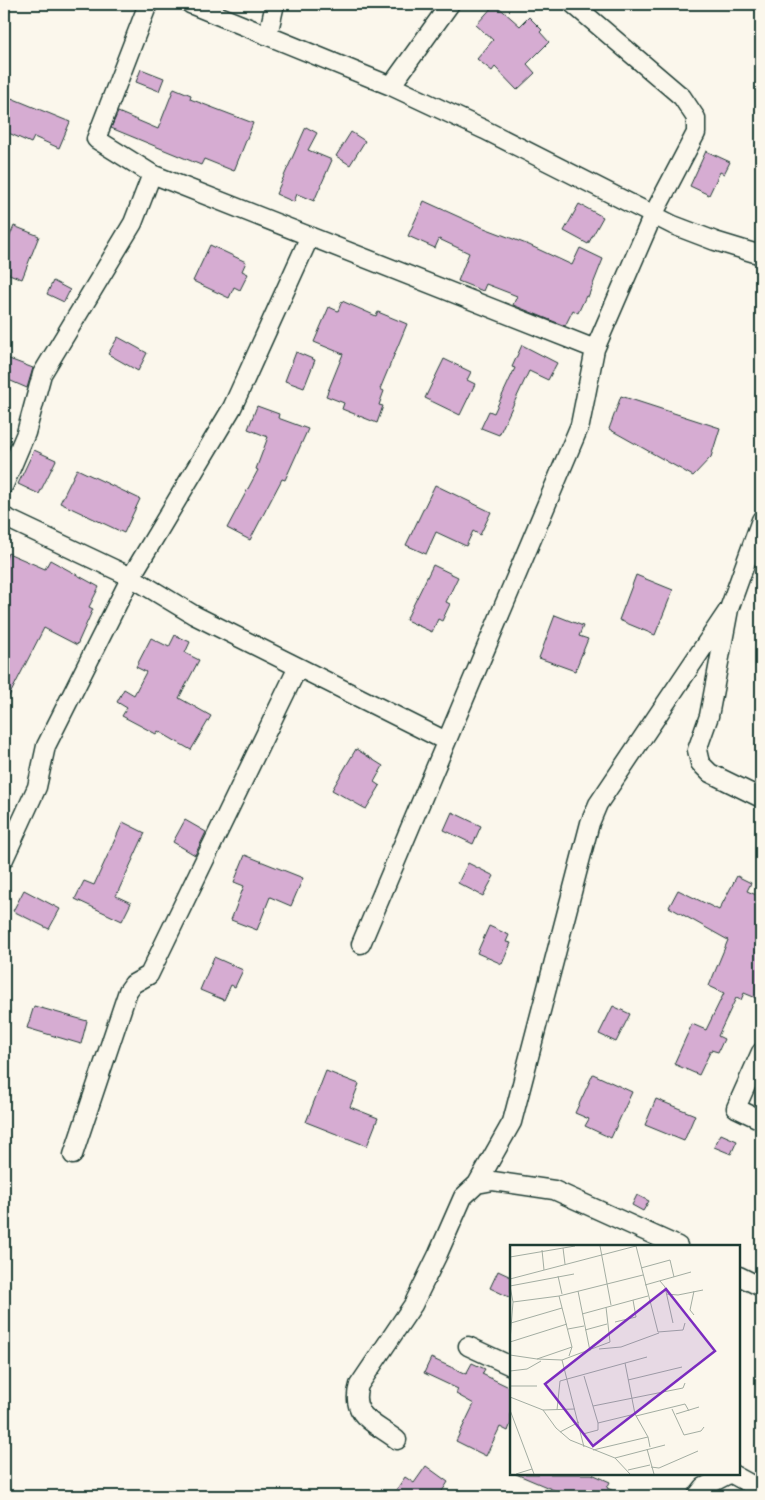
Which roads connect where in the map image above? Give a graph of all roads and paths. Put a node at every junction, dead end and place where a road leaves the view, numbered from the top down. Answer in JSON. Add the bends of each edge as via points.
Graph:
{"nodes":[{"id":1,"x":148,"y":4,"type":"edge"},
{"id":2,"x":190,"y":4,"type":"edge"},
{"id":3,"x":275,"y":4,"type":"edge"},
{"id":4,"x":450,"y":4,"type":"edge"},
{"id":5,"x":572,"y":4,"type":"edge"},
{"id":6,"x":268,"y":35,"type":"junction"},
{"id":7,"x":391,"y":86,"type":"junction"},
{"id":8,"x":152,"y":174,"type":"junction"},
{"id":9,"x":653,"y":215,"type":"junction"},
{"id":10,"x":310,"y":236,"type":"junction"},
{"id":11,"x":761,"y":255,"type":"edge"},
{"id":12,"x":595,"y":348,"type":"junction"},
{"id":13,"x":4,"y":485,"type":"edge"},
{"id":14,"x":4,"y":517,"type":"edge"},
{"id":15,"x":761,"y":520,"type":"edge"},
{"id":16,"x":755,"y":553,"type":"edge"},
{"id":17,"x":131,"y":577,"type":"junction"},
{"id":18,"x":728,"y":609,"type":"junction"},
{"id":19,"x":298,"y":667,"type":"junction"},
{"id":20,"x":446,"y":741,"type":"junction"},
{"id":21,"x":761,"y":798,"type":"edge"},
{"id":22,"x":4,"y":859,"type":"edge"},
{"id":23,"x":361,"y":944,"type":"dead end"},
{"id":24,"x":761,"y":1052,"type":"edge"},
{"id":25,"x":761,"y":1120,"type":"edge"},
{"id":26,"x":73,"y":1155,"type":"dead end"},
{"id":27,"x":477,"y":1184,"type":"junction"},
{"id":28,"x":676,"y":1245,"type":"edge"},
{"id":29,"x":740,"y":1276,"type":"edge"},
{"id":30,"x":761,"y":1287,"type":"edge"},
{"id":31,"x":468,"y":1346,"type":"dead end"},
{"id":32,"x":510,"y":1366,"type":"edge"},
{"id":33,"x":397,"y":1440,"type":"dead end"},
{"id":34,"x":728,"y":1475,"type":"edge"},
{"id":35,"x":732,"y":1475,"type":"edge"},
{"id":36,"x":761,"y":1490,"type":"edge"},
{"id":37,"x":697,"y":1496,"type":"edge"}],
"edges":[{"from":1,"to":8,"type":"street","via":[[96,139]]},
{"from":2,"to":6,"type":"street"},
{"from":3,"to":6,"type":"street"},
{"from":4,"to":7,"type":"street"},
{"from":5,"to":9,"type":"street","via":[[682,97],[696,118],[696,133]]},
{"from":6,"to":7,"type":"street"},
{"from":7,"to":9,"type":"street"},
{"from":8,"to":10,"type":"street"},
{"from":8,"to":13,"type":"street","via":[[132,223],[42,374],[26,433]]},
{"from":9,"to":11,"type":"street","via":[[715,241]]},
{"from":9,"to":12,"type":"street"},
{"from":10,"to":12,"type":"street"},
{"from":10,"to":17,"type":"street","via":[[232,408]]},
{"from":12,"to":20,"type":"street","via":[[580,425]]},
{"from":14,"to":17,"type":"street"},
{"from":15,"to":16,"type":"street"},
{"from":16,"to":18,"type":"street"},
{"from":17,"to":19,"type":"street","via":[[194,615]]},
{"from":17,"to":22,"type":"street","via":[[46,746],[37,787]]},
{"from":18,"to":21,"type":"street","via":[[708,716],[697,750],[700,763],[710,773]]},
{"from":18,"to":27,"type":"street","via":[[598,804],[590,823],[512,1122]]},
{"from":19,"to":20,"type":"street"},
{"from":19,"to":26,"type":"street","via":[[149,975],[133,984],[128,991]]},
{"from":20,"to":23,"type":"street"},
{"from":24,"to":25,"type":"street","via":[[736,1108]]},
{"from":27,"to":28,"type":"street","via":[[493,1181],[554,1190]]},
{"from":27,"to":33,"type":"street","via":[[463,1197],[413,1305],[359,1385],[354,1398],[359,1412]]},
{"from":29,"to":30,"type":"street"},
{"from":31,"to":32,"type":"street"},
{"from":34,"to":37,"type":"street","via":[[704,1487]]},
{"from":35,"to":36,"type":"street"}]}
